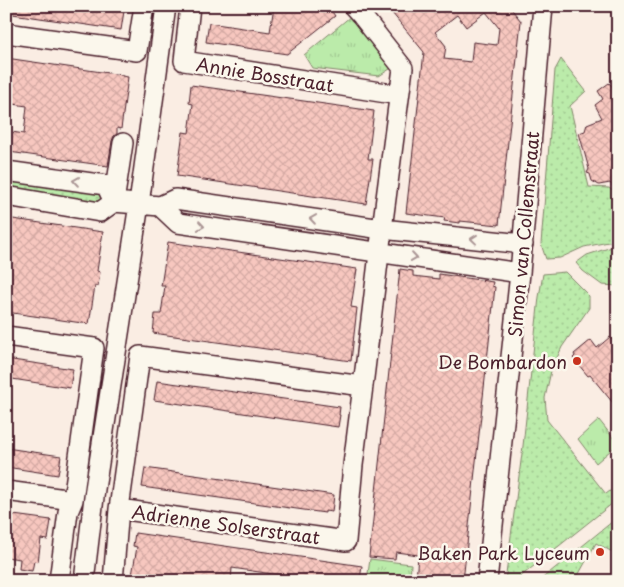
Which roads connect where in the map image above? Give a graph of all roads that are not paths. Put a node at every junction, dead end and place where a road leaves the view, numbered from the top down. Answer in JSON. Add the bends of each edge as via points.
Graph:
{"nodes":[{"id":1,"x":144,"y":6,"type":"edge"},
{"id":2,"x":166,"y":6,"type":"edge"},
{"id":3,"x":190,"y":6,"type":"edge"},
{"id":4,"x":544,"y":6,"type":"edge"},
{"id":5,"x":363,"y":10,"type":"edge"},
{"id":6,"x":6,"y":33,"type":"edge"},
{"id":7,"x":399,"y":95,"type":"junction"},
{"id":8,"x":122,"y":143,"type":"dead end"},
{"id":9,"x":6,"y":171,"type":"edge"},
{"id":10,"x":6,"y":196,"type":"edge"},
{"id":11,"x":114,"y":202,"type":"junction"},
{"id":12,"x":139,"y":204,"type":"junction"},
{"id":13,"x":160,"y":206,"type":"junction"},
{"id":14,"x":382,"y":229,"type":"junction"},
{"id":15,"x":523,"y":244,"type":"junction"},
{"id":16,"x":380,"y":252,"type":"junction"},
{"id":17,"x":520,"y":273,"type":"junction"},
{"id":18,"x":6,"y":336,"type":"edge"},
{"id":19,"x":362,"y":386,"type":"junction"},
{"id":20,"x":6,"y":490,"type":"edge"},
{"id":21,"x":73,"y":500,"type":"junction"},
{"id":22,"x":120,"y":509,"type":"junction"},
{"id":23,"x":59,"y":581,"type":"edge"},
{"id":24,"x":84,"y":581,"type":"edge"},
{"id":25,"x":113,"y":581,"type":"edge"},
{"id":26,"x":487,"y":581,"type":"edge"}],
"edges":[{"from":1,"to":6,"type":"street","via":[[137,51]]},
{"from":2,"to":12,"type":"street"},
{"from":3,"to":7,"type":"street","name":"Annie Bosstraat","via":[[184,61]]},
{"from":4,"to":15,"type":"street","name":"Simon van Collemstraat"},
{"from":5,"to":7,"type":"street","via":[[404,68]]},
{"from":7,"to":14,"type":"street"},
{"from":8,"to":11,"type":"street"},
{"from":11,"to":9,"type":"street","one_way":true,"via":[[106,185]]},
{"from":10,"to":11,"type":"street","via":[[100,212]]},
{"from":11,"to":12,"type":"street"},
{"from":12,"to":13,"type":"street"},
{"from":12,"to":24,"type":"street"},
{"from":14,"to":13,"type":"street","one_way":true,"via":[[175,199]]},
{"from":13,"to":16,"type":"street","one_way":true,"via":[[178,223]]},
{"from":15,"to":14,"type":"street","one_way":true},
{"from":14,"to":16,"type":"street","name":"Adrienne Solserstraat"},
{"from":15,"to":17,"type":"street","name":"Simon van Collemstraat"},
{"from":16,"to":17,"type":"street","one_way":true},
{"from":16,"to":19,"type":"street","name":"Adrienne Solserstraat"},
{"from":17,"to":26,"type":"street","name":"Simon van Collemstraat"},
{"from":18,"to":21,"type":"street","via":[[94,348]]},
{"from":19,"to":22,"type":"street","name":"Adrienne Solserstraat","via":[[140,356]]},
{"from":19,"to":22,"type":"street","name":"Adrienne Solserstraat","via":[[346,541]]},
{"from":20,"to":21,"type":"street"},
{"from":21,"to":23,"type":"street","via":[[68,512]]},
{"from":22,"to":25,"type":"street"}]}
